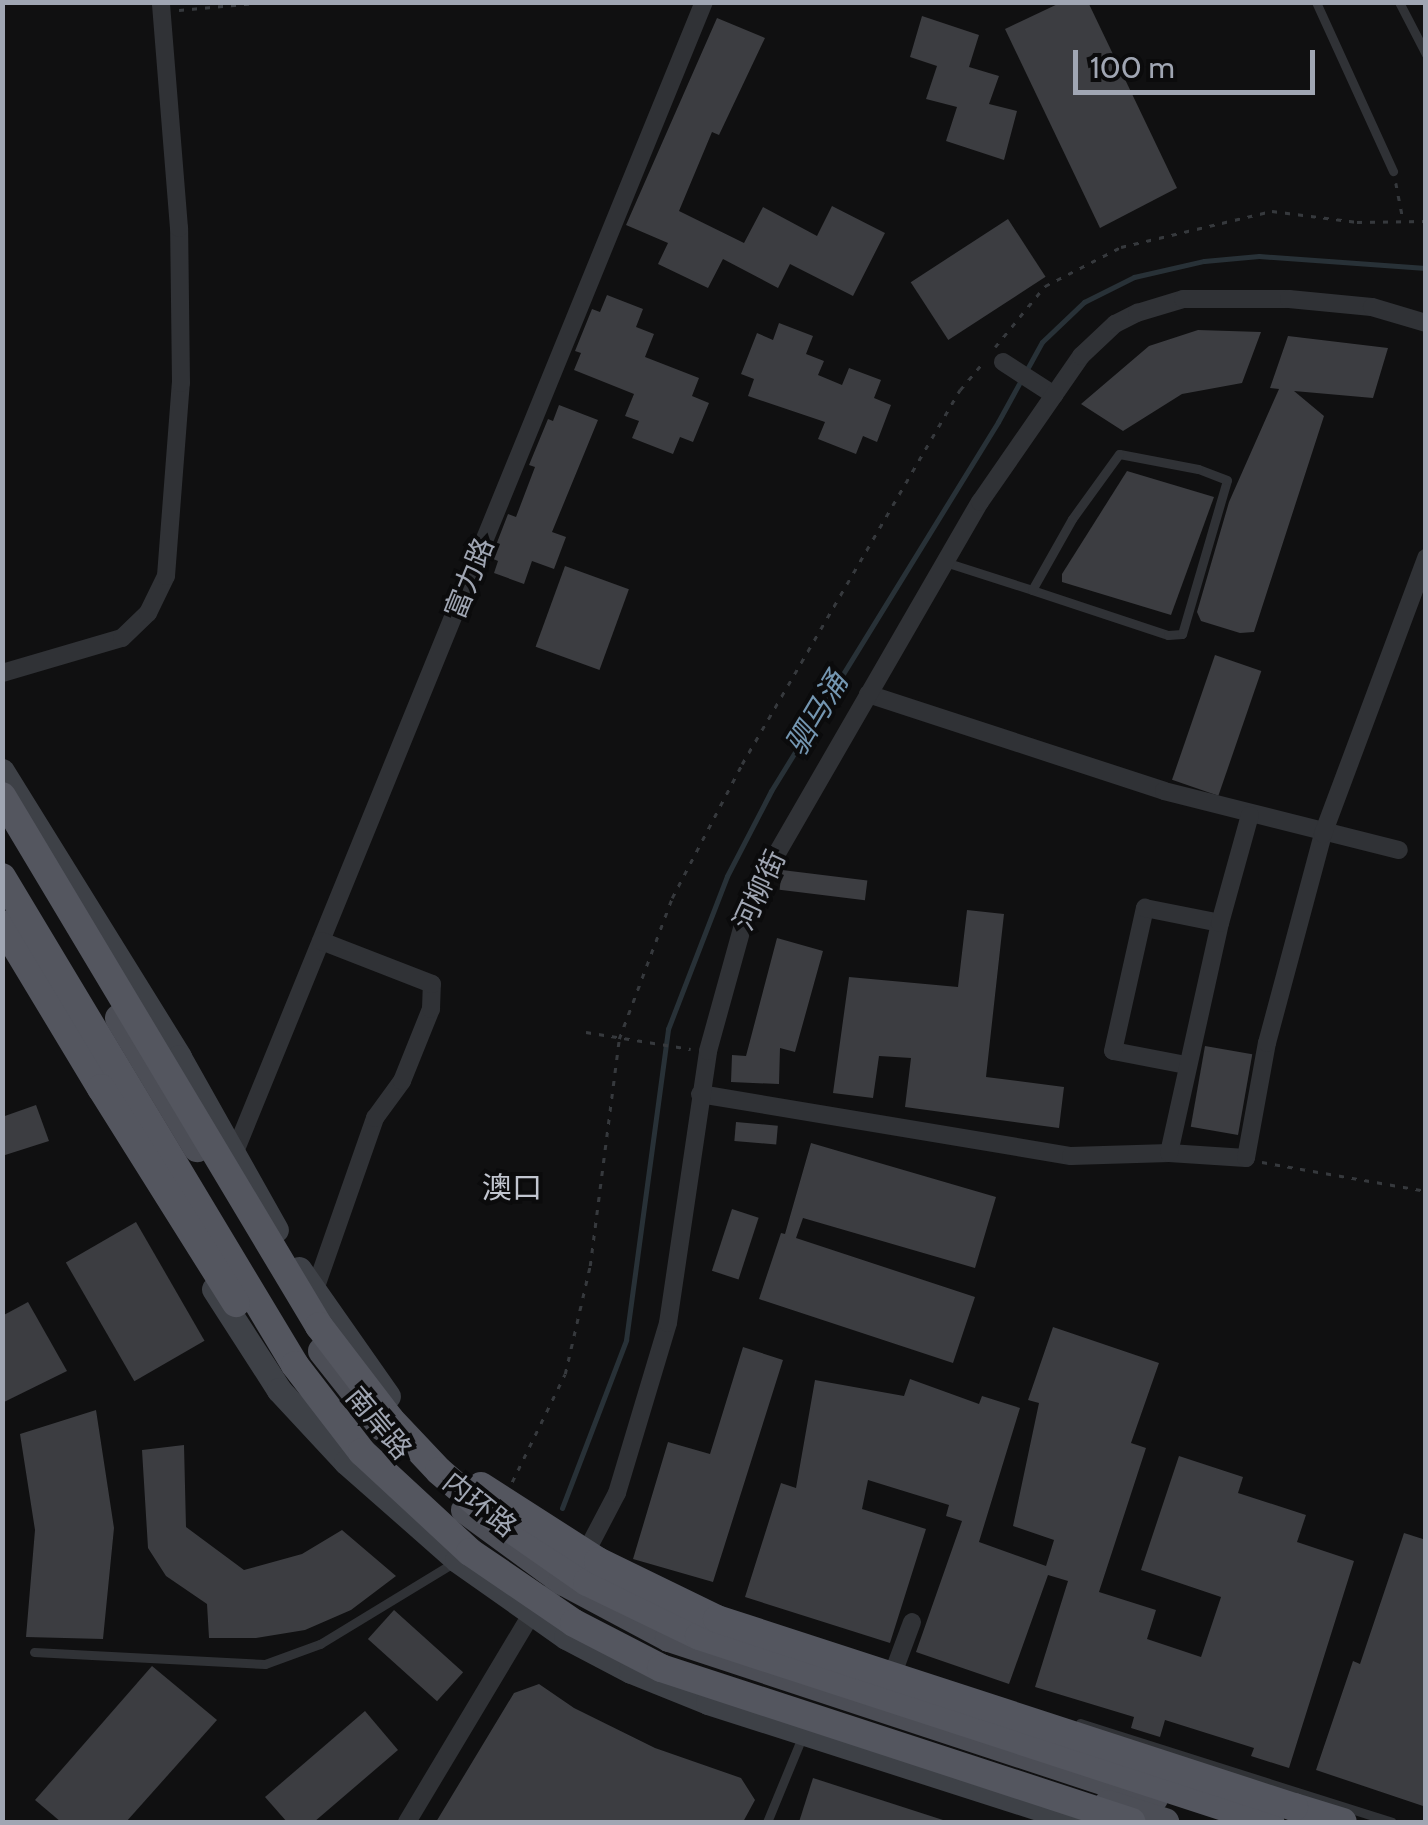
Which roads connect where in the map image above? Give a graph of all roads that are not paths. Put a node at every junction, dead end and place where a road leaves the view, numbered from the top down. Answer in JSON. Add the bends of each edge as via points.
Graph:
{"nodes":[{"id":1,"x":704,"y":2,"type":"edge"},
{"id":2,"x":1316,"y":2,"type":"edge"},
{"id":3,"x":1400,"y":2,"type":"edge"},
{"id":4,"x":160,"y":6,"type":"road end"},
{"id":5,"x":1426,"y":54,"type":"edge"},
{"id":6,"x":1393,"y":171,"type":"road end"},
{"id":7,"x":1426,"y":322,"type":"edge"},
{"id":8,"x":1002,"y":362,"type":"dead end"},
{"id":9,"x":1054,"y":395,"type":"junction"},
{"id":10,"x":1426,"y":558,"type":"edge"},
{"id":11,"x":945,"y":562,"type":"junction"},
{"id":12,"x":1032,"y":590,"type":"junction"},
{"id":13,"x":2,"y":673,"type":"edge"},
{"id":14,"x":868,"y":694,"type":"junction"},
{"id":15,"x":4,"y":792,"type":"edge"},
{"id":16,"x":1250,"y":814,"type":"junction"},
{"id":17,"x":1323,"y":834,"type":"junction"},
{"id":18,"x":1399,"y":850,"type":"dead end"},
{"id":19,"x":10,"y":854,"type":"edge"},
{"id":20,"x":59,"y":864,"type":"junction"},
{"id":21,"x":2,"y":877,"type":"edge"},
{"id":22,"x":2,"y":897,"type":"edge"},
{"id":23,"x":1220,"y":923,"type":"junction"},
{"id":24,"x":2,"y":924,"type":"edge"},
{"id":25,"x":321,"y":940,"type":"junction"},
{"id":26,"x":2,"y":944,"type":"edge"},
{"id":27,"x":1186,"y":1065,"type":"junction"},
{"id":28,"x":700,"y":1094,"type":"junction"},
{"id":29,"x":121,"y":1096,"type":"junction"},
{"id":30,"x":156,"y":1123,"type":"junction"},
{"id":31,"x":127,"y":1147,"type":"junction"},
{"id":32,"x":1169,"y":1153,"type":"junction"},
{"id":33,"x":234,"y":1154,"type":"junction"},
{"id":34,"x":182,"y":1236,"type":"junction"},
{"id":35,"x":242,"y":1266,"type":"junction"},
{"id":36,"x":306,"y":1302,"type":"junction"},
{"id":37,"x":327,"y":1403,"type":"junction"},
{"id":38,"x":346,"y":1462,"type":"junction"},
{"id":39,"x":498,"y":1537,"type":"junction"},
{"id":40,"x":457,"y":1560,"type":"junction"},
{"id":41,"x":554,"y":1589,"type":"junction"},
{"id":42,"x":912,"y":1622,"type":"dead end"},
{"id":43,"x":606,"y":1631,"type":"junction"},
{"id":44,"x":34,"y":1652,"type":"dead end"},
{"id":45,"x":896,"y":1666,"type":"junction"},
{"id":46,"x":886,"y":1694,"type":"junction"},
{"id":47,"x":1042,"y":1711,"type":"dead end"},
{"id":48,"x":1060,"y":1716,"type":"dead end"},
{"id":49,"x":803,"y":1734,"type":"junction"},
{"id":50,"x":1085,"y":1755,"type":"junction"},
{"id":51,"x":1122,"y":1788,"type":"junction"},
{"id":52,"x":1288,"y":1817,"type":"edge"},
{"id":53,"x":407,"y":1822,"type":"edge"},
{"id":54,"x":766,"y":1822,"type":"edge"},
{"id":55,"x":1081,"y":1822,"type":"edge"},
{"id":56,"x":1132,"y":1822,"type":"edge"},
{"id":57,"x":1165,"y":1822,"type":"edge"},
{"id":58,"x":1228,"y":1822,"type":"edge"},
{"id":59,"x":1343,"y":1822,"type":"edge"},
{"id":60,"x":1392,"y":1822,"type":"edge"}],
"edges":[{"from":1,"to":25,"type":"street","name":"富力路"},
{"from":2,"to":6,"type":"lane"},
{"from":3,"to":5,"type":"lane"},
{"from":4,"to":13,"type":"street","via":[[179,228],[182,383],[166,576],[148,612],[122,638]]},
{"from":7,"to":9,"type":"street","name":"河柳街","via":[[1372,307],[1211,297],[1160,305],[1115,324]]},
{"from":8,"to":9,"type":"street"},
{"from":9,"to":11,"type":"street","name":"河柳街"},
{"from":10,"to":17,"type":"street"},
{"from":11,"to":12,"type":"lane"},
{"from":11,"to":14,"type":"street","name":"河柳街"},
{"from":12,"to":12,"type":"lane","via":[[1182,634],[1227,480],[1118,454]]},
{"from":14,"to":16,"type":"street","via":[[990,730],[1072,764]]},
{"from":14,"to":28,"type":"street","name":"河柳街","via":[[750,900]]},
{"from":15,"to":19,"type":"main road","name":"南岸路"},
{"from":15,"to":20,"type":"main road"},
{"from":15,"to":52,"type":"highway","name":"内环路","bridge":true,"via":[[319,1326],[390,1420],[513,1533],[656,1618],[775,1663]]},
{"from":16,"to":17,"type":"street"},
{"from":16,"to":23,"type":"street"},
{"from":17,"to":18,"type":"street"},
{"from":17,"to":32,"type":"street","via":[[1267,1042],[1246,1158]]},
{"from":19,"to":20,"type":"main road"},
{"from":19,"to":30,"type":"main road","name":"南岸路"},
{"from":19,"to":36,"type":"main road","name":"南岸路"},
{"from":20,"to":33,"type":"main road"},
{"from":21,"to":37,"type":"highway","name":"内环路","bridge":true,"via":[[271,1328]]},
{"from":22,"to":29,"type":"street"},
{"from":23,"to":27,"type":"street"},
{"from":23,"to":27,"type":"street","via":[[1145,908],[1112,1051]]},
{"from":24,"to":37,"type":"highway","bridge":true,"via":[[221,1281],[274,1354]]},
{"from":25,"to":33,"type":"street","name":"富力路"},
{"from":25,"to":36,"type":"street","via":[[432,984],[431,1009],[402,1081],[375,1118]]},
{"from":26,"to":31,"type":"main road"},
{"from":27,"to":32,"type":"street"},
{"from":28,"to":32,"type":"street","via":[[1071,1156]]},
{"from":28,"to":41,"type":"street","name":"河柳街","via":[[658,1366],[597,1535]]},
{"from":29,"to":30,"type":"street"},
{"from":29,"to":31,"type":"street"},
{"from":30,"to":35,"type":"main road","name":"南岸路"},
{"from":31,"to":34,"type":"main road"},
{"from":33,"to":36,"type":"main road"},
{"from":34,"to":35,"type":"main road"},
{"from":34,"to":38,"type":"main road","via":[[279,1390]]},
{"from":35,"to":37,"type":"main road","name":"南岸路"},
{"from":36,"to":39,"type":"main road","name":"南岸路","via":[[352,1392],[424,1475]]},
{"from":37,"to":38,"type":"main road"},
{"from":37,"to":39,"type":"main road","name":"南岸路","via":[[405,1482]]},
{"from":37,"to":56,"type":"highway","name":"内环路","bridge":true,"via":[[362,1452],[470,1552],[609,1642],[718,1689]]},
{"from":38,"to":40,"type":"main road"},
{"from":39,"to":41,"type":"main road","name":"南岸路"},
{"from":39,"to":41,"type":"main road"},
{"from":40,"to":41,"type":"main road"},
{"from":40,"to":44,"type":"lane","via":[[320,1644],[265,1664]]},
{"from":41,"to":43,"type":"main road","name":"南岸路"},
{"from":41,"to":46,"type":"main road","via":[[621,1594],[718,1637]]},
{"from":41,"to":53,"type":"street","name":"河柳街"},
{"from":42,"to":45,"type":"street"},
{"from":43,"to":49,"type":"main road","via":[[665,1686]]},
{"from":43,"to":51,"type":"main road","name":"南岸路","via":[[730,1662]]},
{"from":43,"to":57,"type":"main road","name":"南岸路","via":[[733,1682]]},
{"from":45,"to":46,"type":"street"},
{"from":45,"to":47,"type":"lane"},
{"from":46,"to":50,"type":"main road"},
{"from":48,"to":60,"type":"lane"},
{"from":49,"to":54,"type":"lane"},
{"from":49,"to":55,"type":"main road"},
{"from":50,"to":51,"type":"main road"},
{"from":50,"to":52,"type":"main road"},
{"from":51,"to":58,"type":"main road","name":"南岸路"},
{"from":52,"to":59,"type":"highway","name":"内环路"}]}
